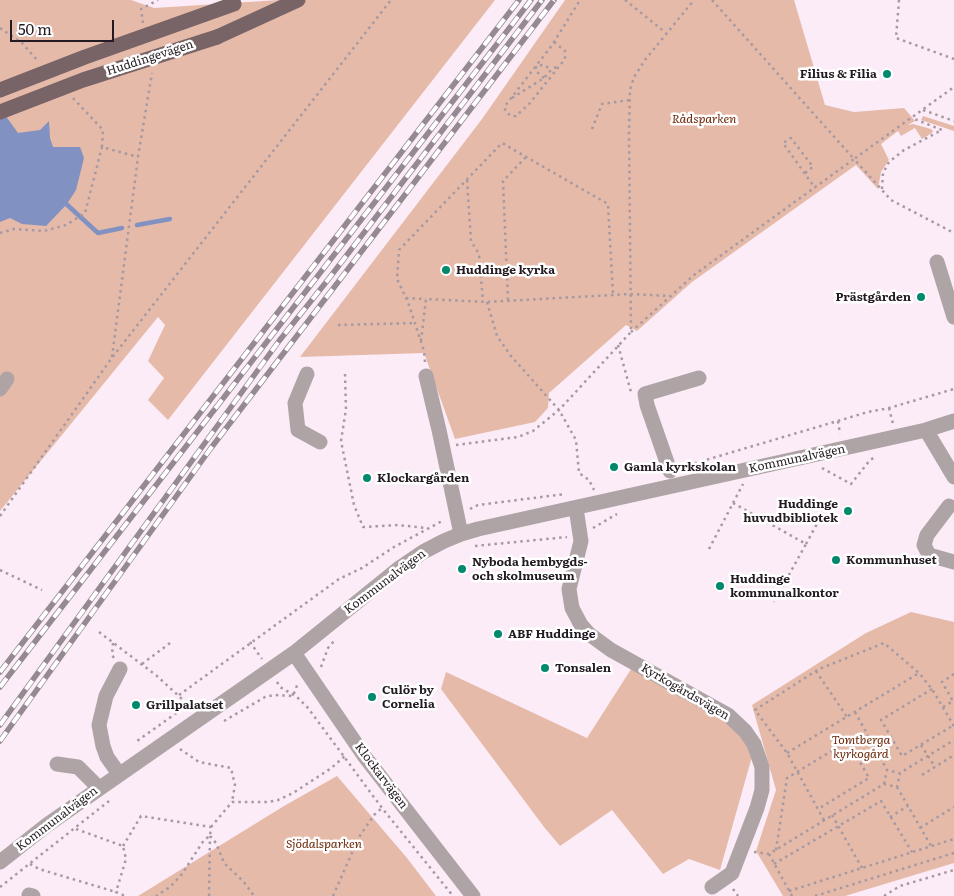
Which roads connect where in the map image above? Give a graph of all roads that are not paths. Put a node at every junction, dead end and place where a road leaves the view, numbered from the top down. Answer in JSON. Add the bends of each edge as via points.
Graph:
{"nodes":[{"id":1,"x":298,"y":0,"type":"edge"},
{"id":2,"x":239,"y":2,"type":"edge"},
{"id":3,"x":0,"y":90,"type":"edge"},
{"id":4,"x":0,"y":112,"type":"edge"},
{"id":5,"x":937,"y":262,"type":"dead end"},
{"id":6,"x":954,"y":317,"type":"edge"},
{"id":7,"x":307,"y":374,"type":"dead end"},
{"id":8,"x":426,"y":376,"type":"road end"},
{"id":9,"x":699,"y":378,"type":"dead end"},
{"id":10,"x":954,"y":421,"type":"edge"},
{"id":11,"x":926,"y":430,"type":"junction"},
{"id":12,"x":320,"y":442,"type":"dead end"},
{"id":13,"x":670,"y":471,"type":"dead end"},
{"id":14,"x":954,"y":478,"type":"edge"},
{"id":15,"x":949,"y":506,"type":"dead end"},
{"id":16,"x":576,"y":508,"type":"junction"},
{"id":17,"x":464,"y":540,"type":"junction"},
{"id":18,"x":954,"y":562,"type":"edge"},
{"id":19,"x":294,"y":652,"type":"junction"},
{"id":20,"x":120,"y":669,"type":"dead end"},
{"id":21,"x":57,"y":764,"type":"dead end"},
{"id":22,"x":119,"y":774,"type":"junction"},
{"id":23,"x":99,"y":788,"type":"junction"},
{"id":24,"x":0,"y":862,"type":"edge"},
{"id":25,"x":712,"y":887,"type":"dead end"},
{"id":26,"x":473,"y":896,"type":"edge"}],
"edges":[{"from":1,"to":4,"type":"main road","name":"Huddingevägen","bridge":true,"via":[[217,36],[82,80]]},
{"from":2,"to":3,"type":"main road","name":"Huddingevägen","bridge":true},
{"from":5,"to":6,"type":"street"},
{"from":7,"to":12,"type":"street","via":[[296,403],[298,430]]},
{"from":8,"to":17,"type":"street"},
{"from":9,"to":13,"type":"street","via":[[645,394]]},
{"from":10,"to":11,"type":"street","name":"Kommunalvägen"},
{"from":11,"to":14,"type":"street"},
{"from":11,"to":16,"type":"street","name":"Kommunalvägen"},
{"from":15,"to":18,"type":"street","via":[[927,534],[924,545],[929,556]]},
{"from":16,"to":17,"type":"street","name":"Kommunalvägen"},
{"from":16,"to":25,"type":"street","name":"Kyrkogårdsvägen","via":[[581,541],[569,589],[572,608],[581,625],[611,650],[728,715],[754,744],[762,767],[762,790],[757,808],[732,872]]},
{"from":17,"to":19,"type":"street","name":"Kommunalvägen","via":[[423,552]]},
{"from":19,"to":22,"type":"street","name":"Kommunalvägen"},
{"from":19,"to":26,"type":"street","name":"Klockarvägen","via":[[365,757]]},
{"from":20,"to":22,"type":"street","via":[[106,696],[99,725],[102,746]]},
{"from":21,"to":23,"type":"street","via":[[78,767]]},
{"from":22,"to":23,"type":"street","name":"Kommunalvägen"},
{"from":23,"to":24,"type":"street","name":"Kommunalvägen"}]}
